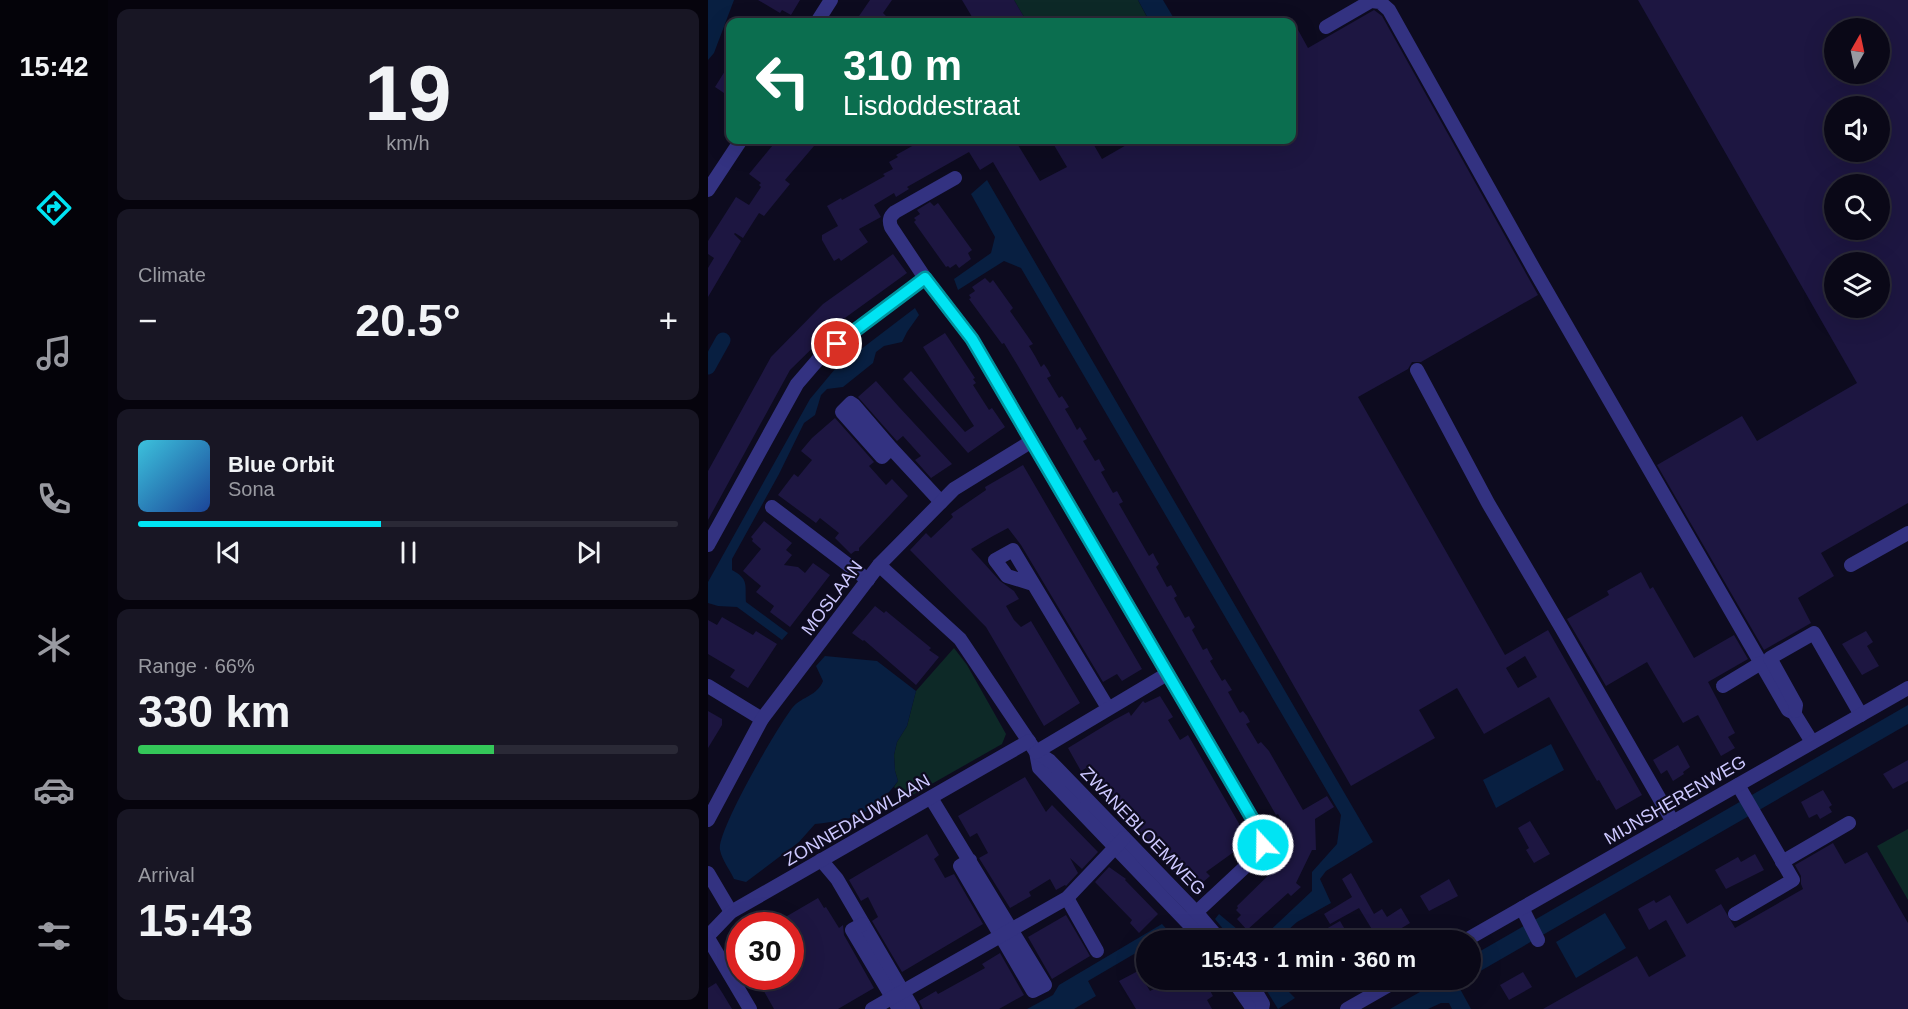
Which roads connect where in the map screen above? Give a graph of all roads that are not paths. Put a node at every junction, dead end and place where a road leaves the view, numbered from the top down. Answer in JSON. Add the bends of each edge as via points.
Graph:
{"nodes":[{"id":1,"x":831,"y":0,"type":"edge"},
{"id":2,"x":820,"y":18,"type":"edge"},
{"id":3,"x":1326,"y":27,"type":"dead end"},
{"id":4,"x":738,"y":144,"type":"edge"},
{"id":5,"x":955,"y":178,"type":"dead end"},
{"id":6,"x":708,"y":190,"type":"edge"},
{"id":7,"x":925,"y":278,"type":"junction"},
{"id":8,"x":1417,"y":370,"type":"dead end"},
{"id":9,"x":1032,"y":441,"type":"junction"},
{"id":10,"x":891,"y":448,"type":"dead end"},
{"id":11,"x":941,"y":502,"type":"junction"},
{"id":12,"x":772,"y":507,"type":"dead end"},
{"id":13,"x":1908,"y":533,"type":"edge"},
{"id":14,"x":708,"y":545,"type":"edge"},
{"id":15,"x":879,"y":565,"type":"junction"},
{"id":16,"x":1851,"y":565,"type":"dead end"},
{"id":17,"x":868,"y":580,"type":"junction"},
{"id":18,"x":1033,"y":584,"type":"dead end"},
{"id":19,"x":1761,"y":663,"type":"junction"},
{"id":20,"x":1167,"y":674,"type":"junction"},
{"id":21,"x":708,"y":686,"type":"edge"},
{"id":22,"x":1723,"y":686,"type":"dead end"},
{"id":23,"x":1906,"y":696,"type":"edge"},
{"id":24,"x":1108,"y":708,"type":"junction"},
{"id":25,"x":1794,"y":713,"type":"junction"},
{"id":26,"x":1861,"y":715,"type":"junction"},
{"id":27,"x":762,"y":718,"type":"junction"},
{"id":28,"x":1812,"y":742,"type":"junction"},
{"id":29,"x":1032,"y":746,"type":"junction"},
{"id":30,"x":1738,"y":785,"type":"junction"},
{"id":31,"x":931,"y":798,"type":"junction"},
{"id":32,"x":708,"y":820,"type":"edge"},
{"id":33,"x":1673,"y":822,"type":"junction"},
{"id":34,"x":1849,"y":823,"type":"dead end"},
{"id":35,"x":1120,"y":842,"type":"junction"},
{"id":36,"x":821,"y":861,"type":"junction"},
{"id":37,"x":1782,"y":862,"type":"junction"},
{"id":38,"x":708,"y":873,"type":"edge"},
{"id":39,"x":1067,"y":898,"type":"junction"},
{"id":40,"x":731,"y":912,"type":"joint"},
{"id":41,"x":1735,"y":914,"type":"dead end"},
{"id":42,"x":1525,"y":915,"type":"junction"},
{"id":43,"x":726,"y":917,"type":"edge"},
{"id":44,"x":1192,"y":917,"type":"junction"},
{"id":45,"x":1199,"y":930,"type":"edge"},
{"id":46,"x":1208,"y":930,"type":"edge"},
{"id":47,"x":1006,"y":933,"type":"junction"},
{"id":48,"x":1481,"y":934,"type":"edge"},
{"id":49,"x":708,"y":937,"type":"edge"},
{"id":50,"x":1538,"y":940,"type":"dead end"},
{"id":51,"x":1097,"y":951,"type":"dead end"},
{"id":52,"x":1240,"y":990,"type":"edge"},
{"id":53,"x":1255,"y":990,"type":"edge"},
{"id":54,"x":1388,"y":990,"type":"edge"},
{"id":55,"x":898,"y":999,"type":"edge"},
{"id":56,"x":1374,"y":1004,"type":"edge"},
{"id":57,"x":750,"y":1009,"type":"edge"},
{"id":58,"x":872,"y":1009,"type":"edge"},
{"id":59,"x":913,"y":1009,"type":"edge"},
{"id":60,"x":1253,"y":1009,"type":"edge"},
{"id":61,"x":1263,"y":1009,"type":"edge"},
{"id":62,"x":1347,"y":1009,"type":"edge"}],
"edges":[{"from":1,"to":2,"type":"street"},
{"from":3,"to":19,"type":"street","via":[[1371,1],[1380,2],[1389,10]]},
{"from":4,"to":6,"type":"street"},
{"from":5,"to":7,"type":"street","via":[[895,212],[889,222]]},
{"from":7,"to":9,"type":"street","via":[[972,339]]},
{"from":7,"to":14,"type":"street","via":[[822,355],[797,384]]},
{"from":8,"to":33,"type":"street","via":[[1488,503]]},
{"from":9,"to":11,"type":"street","name":"MOSLAAN","via":[[954,489]]},
{"from":9,"to":20,"type":"street"},
{"from":10,"to":11,"type":"street"},
{"from":11,"to":15,"type":"street","name":"MOSLAAN"},
{"from":12,"to":17,"type":"street"},
{"from":13,"to":16,"type":"street"},
{"from":15,"to":17,"type":"street","name":"MOSLAAN"},
{"from":15,"to":29,"type":"street","name":"ZWANEBLOEMWEG","via":[[960,639]]},
{"from":17,"to":27,"type":"street","name":"MOSLAAN"},
{"from":18,"to":24,"type":"street"},
{"from":19,"to":22,"type":"street"},
{"from":19,"to":25,"type":"street","via":[[1788,710]]},
{"from":20,"to":24,"type":"street","name":"ZONNEDAUWLAAN"},
{"from":20,"to":44,"type":"street","via":[[1263,837],[1260,852]]},
{"from":21,"to":27,"type":"street"},
{"from":23,"to":26,"type":"street","name":"MIJNSHERENWEG"},
{"from":24,"to":29,"type":"street","name":"ZONNEDAUWLAAN"},
{"from":25,"to":26,"type":"street","via":[[1796,705],[1770,658],[1814,633]]},
{"from":25,"to":28,"type":"street"},
{"from":26,"to":28,"type":"street","name":"MIJNSHERENWEG"},
{"from":27,"to":32,"type":"street","name":"MOSLAAN"},
{"from":28,"to":30,"type":"street","name":"MIJNSHERENWEG"},
{"from":29,"to":31,"type":"street","name":"ZONNEDAUWLAAN"},
{"from":29,"to":35,"type":"street","name":"ZWANEBLOEMWEG","via":[[1039,768]]},
{"from":30,"to":33,"type":"street","name":"MIJNSHERENWEG"},
{"from":30,"to":37,"type":"street"},
{"from":31,"to":36,"type":"street","name":"ZONNEDAUWLAAN"},
{"from":31,"to":47,"type":"street","via":[[970,860]]},
{"from":33,"to":42,"type":"street","name":"MIJNSHERENWEG"},
{"from":34,"to":37,"type":"street"},
{"from":35,"to":39,"type":"street"},
{"from":35,"to":44,"type":"street","name":"ZWANEBLOEMWEG"},
{"from":36,"to":40,"type":"street","name":"ZONNEDAUWLAAN"},
{"from":36,"to":55,"type":"street","via":[[837,879],[863,924]]},
{"from":37,"to":41,"type":"street","via":[[1793,880]]},
{"from":38,"to":40,"type":"street"},
{"from":39,"to":47,"type":"street"},
{"from":39,"to":51,"type":"street"},
{"from":42,"to":48,"type":"street","name":"MIJNSHERENWEG"},
{"from":42,"to":50,"type":"street"},
{"from":43,"to":49,"type":"street","name":"ZONNEDAUWLAAN"},
{"from":44,"to":45,"type":"street","name":"ZWANEBLOEMWEG"},
{"from":44,"to":46,"type":"street","name":"ZWANEBLOEMWEG"},
{"from":47,"to":55,"type":"street"},
{"from":49,"to":57,"type":"street"},
{"from":52,"to":60,"type":"street"},
{"from":53,"to":61,"type":"street"},
{"from":54,"to":56,"type":"street"},
{"from":55,"to":58,"type":"street"},
{"from":55,"to":59,"type":"street"},
{"from":56,"to":62,"type":"street"}]}
